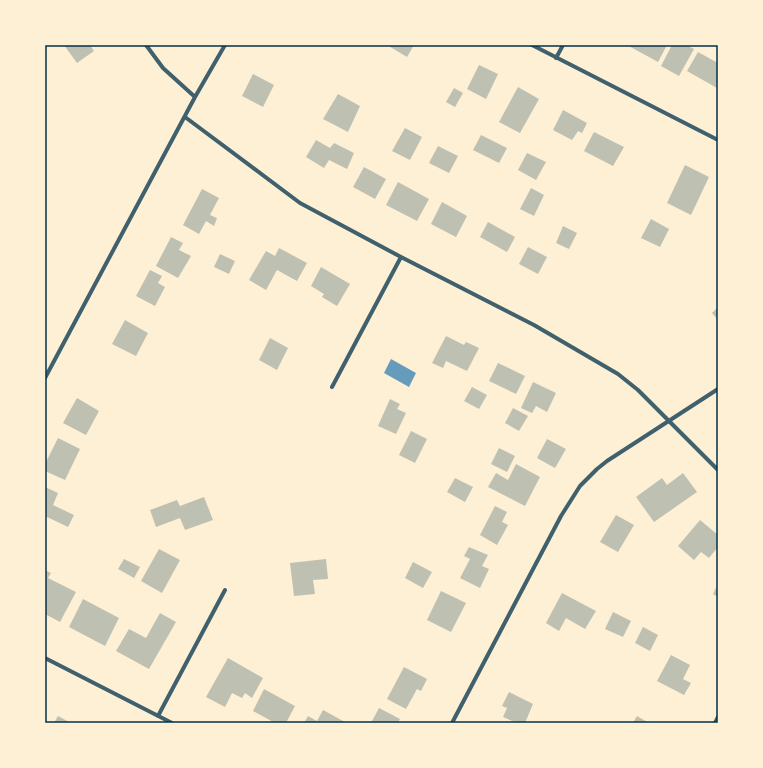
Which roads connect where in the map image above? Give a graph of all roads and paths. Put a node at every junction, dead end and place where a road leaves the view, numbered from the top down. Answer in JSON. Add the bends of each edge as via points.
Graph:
{"nodes":[{"id":1,"x":146,"y":45,"type":"edge"},
{"id":2,"x":224,"y":45,"type":"edge"},
{"id":3,"x":532,"y":45,"type":"edge"},
{"id":4,"x":563,"y":45,"type":"edge"},
{"id":5,"x":556,"y":58,"type":"junction"},
{"id":6,"x":195,"y":97,"type":"junction"},
{"id":7,"x":185,"y":117,"type":"junction"},
{"id":8,"x":718,"y":140,"type":"edge"},
{"id":9,"x":401,"y":257,"type":"junction"},
{"id":10,"x":45,"y":378,"type":"edge"},
{"id":11,"x":332,"y":387,"type":"dead end"},
{"id":12,"x":718,"y":389,"type":"edge"},
{"id":13,"x":670,"y":421,"type":"junction"},
{"id":14,"x":718,"y":470,"type":"edge"},
{"id":15,"x":225,"y":590,"type":"dead end"},
{"id":16,"x":45,"y":658,"type":"edge"},
{"id":17,"x":158,"y":716,"type":"junction"},
{"id":18,"x":718,"y":717,"type":"edge"},
{"id":19,"x":172,"y":723,"type":"edge"},
{"id":20,"x":452,"y":723,"type":"edge"},
{"id":21,"x":715,"y":723,"type":"edge"}],
"edges":[{"from":1,"to":6,"type":"street","via":[[163,68]]},
{"from":2,"to":6,"type":"street"},
{"from":3,"to":5,"type":"street"},
{"from":4,"to":5,"type":"street"},
{"from":5,"to":8,"type":"street"},
{"from":6,"to":7,"type":"street"},
{"from":7,"to":9,"type":"street","via":[[300,203]]},
{"from":7,"to":10,"type":"street"},
{"from":9,"to":11,"type":"street"},
{"from":9,"to":13,"type":"street","via":[[534,325],[599,362],[638,390]]},
{"from":12,"to":13,"type":"street"},
{"from":13,"to":14,"type":"street"},
{"from":13,"to":20,"type":"street","via":[[606,461],[580,486],[561,516]]},
{"from":15,"to":17,"type":"street"},
{"from":16,"to":17,"type":"street"},
{"from":17,"to":19,"type":"street"},
{"from":18,"to":21,"type":"street"}]}
